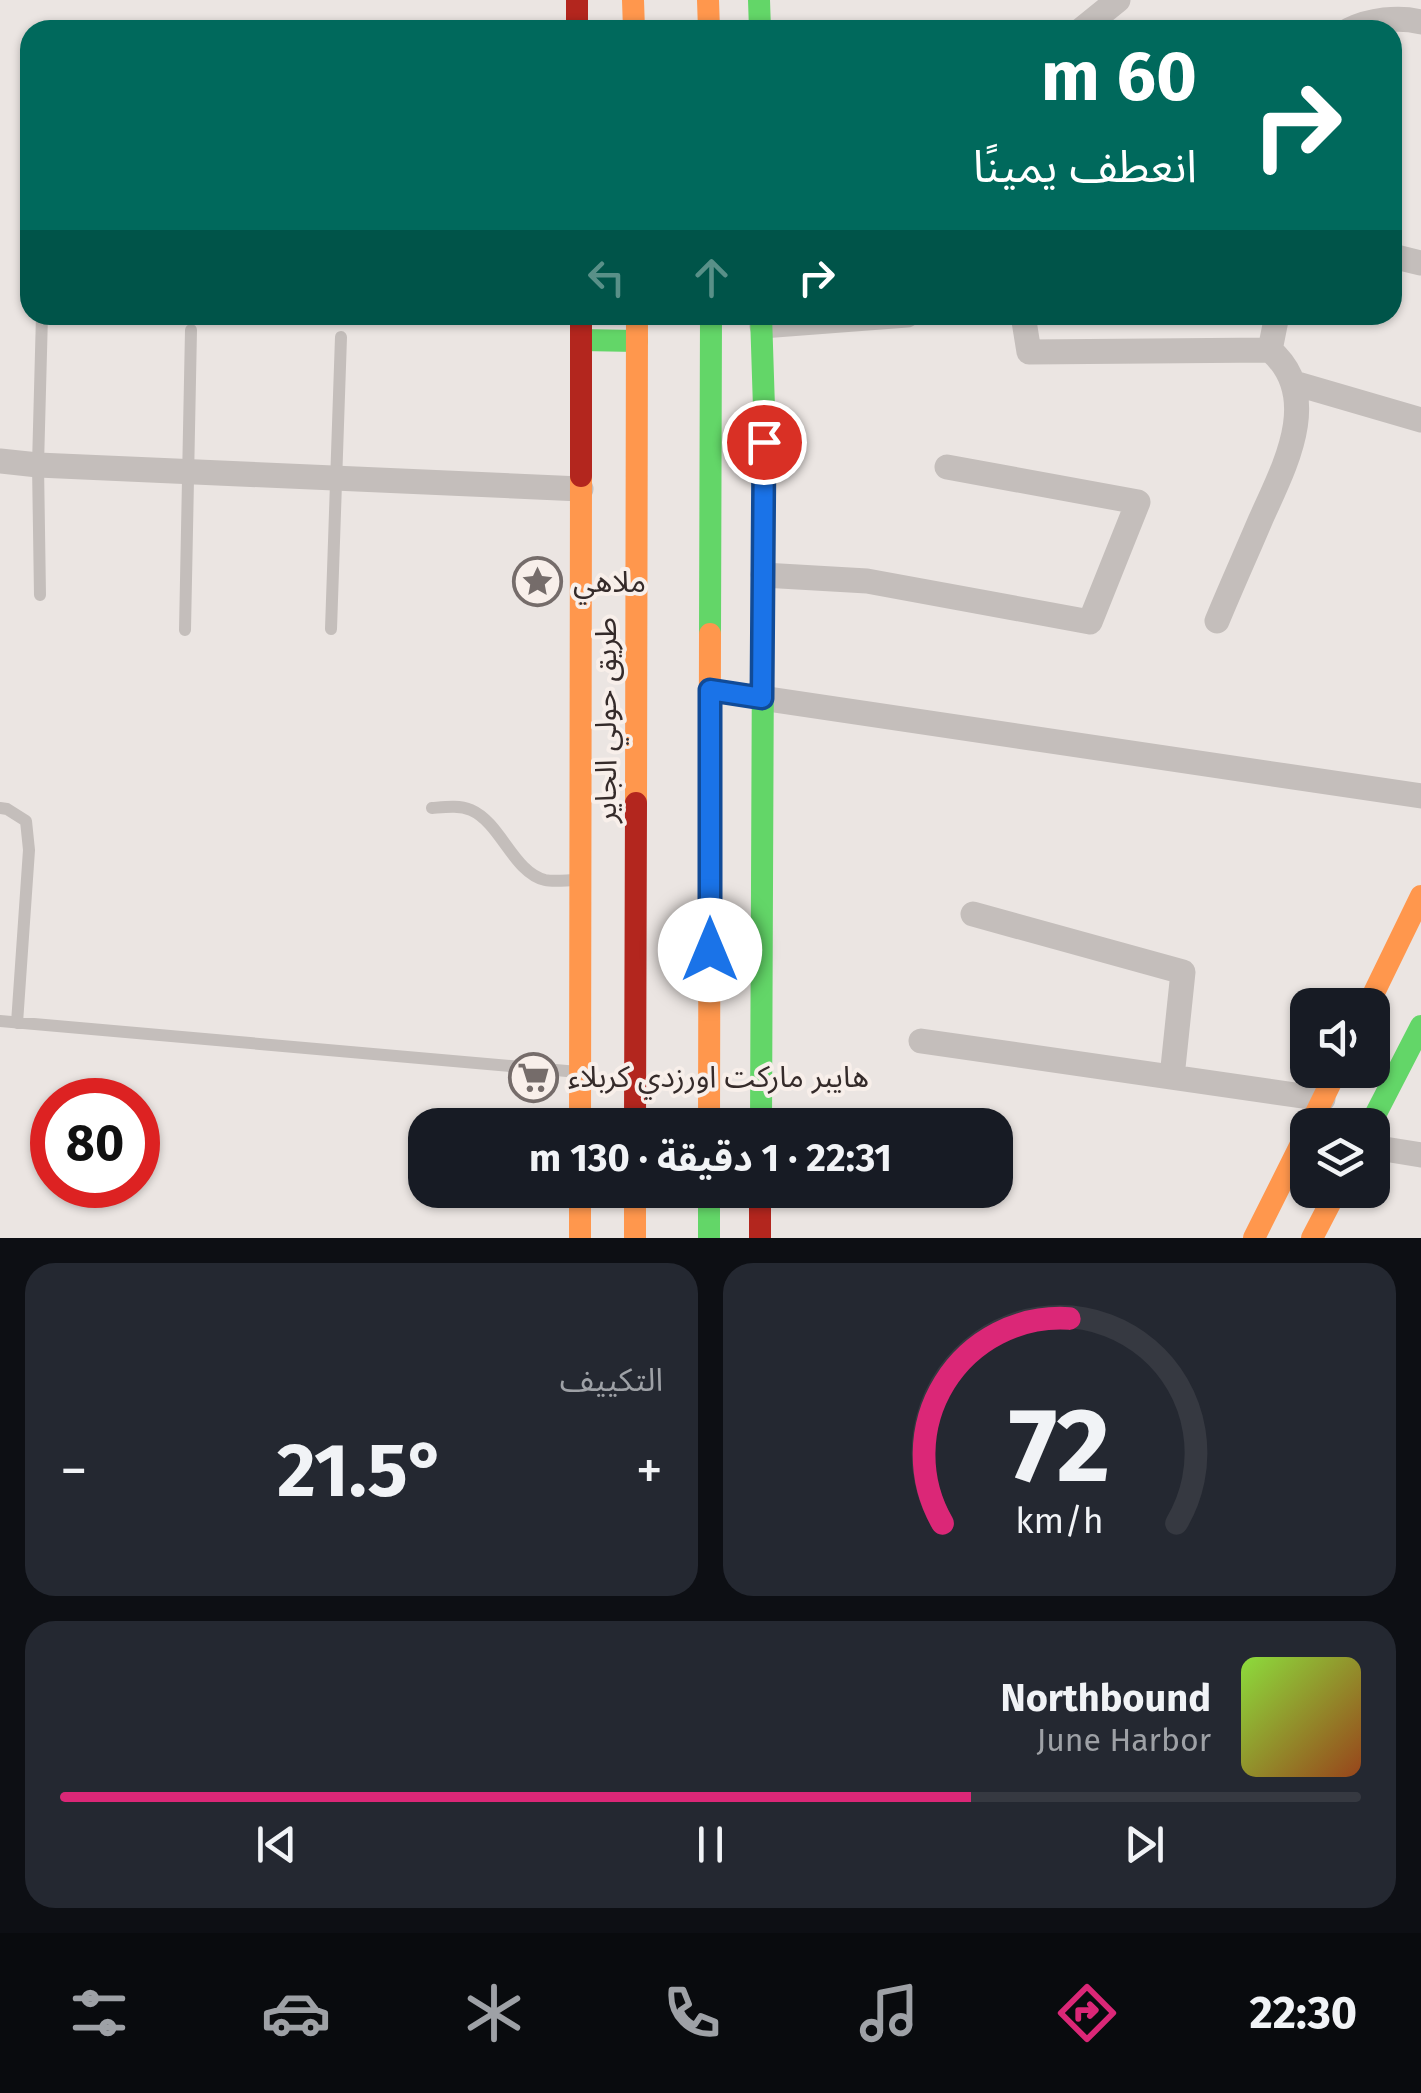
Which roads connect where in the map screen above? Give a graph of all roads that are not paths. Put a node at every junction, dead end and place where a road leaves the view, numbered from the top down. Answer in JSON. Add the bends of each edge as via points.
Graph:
{"nodes":[{"id":1,"x":1118,"y":0,"type":"edge"},
{"id":2,"x":1411,"y":14,"type":"edge"},
{"id":3,"x":1093,"y":20,"type":"edge"},
{"id":4,"x":1378,"y":20,"type":"edge"},
{"id":5,"x":42,"y":325,"type":"edge"},
{"id":6,"x":581,"y":325,"type":"edge"},
{"id":7,"x":637,"y":325,"type":"edge"},
{"id":8,"x":711,"y":325,"type":"edge"},
{"id":9,"x":762,"y":325,"type":"edge"},
{"id":10,"x":1025,"y":325,"type":"edge"},
{"id":11,"x":1275,"y":325,"type":"edge"},
{"id":12,"x":191,"y":330,"type":"dead end"},
{"id":13,"x":341,"y":337,"type":"dead end"},
{"id":14,"x":581,"y":340,"type":"junction"},
{"id":15,"x":637,"y":341,"type":"junction"},
{"id":16,"x":1270,"y":350,"type":"junction"},
{"id":17,"x":1294,"y":383,"type":"junction"},
{"id":18,"x":1421,"y":420,"type":"edge"},
{"id":19,"x":0,"y":461,"type":"edge"},
{"id":20,"x":38,"y":465,"type":"junction"},
{"id":21,"x":947,"y":467,"type":"dead end"},
{"id":22,"x":189,"y":472,"type":"junction"},
{"id":23,"x":335,"y":479,"type":"junction"},
{"id":24,"x":580,"y":489,"type":"junction"},
{"id":25,"x":763,"y":575,"type":"junction"},
{"id":26,"x":40,"y":594,"type":"dead end"},
{"id":27,"x":1217,"y":620,"type":"dead end"},
{"id":28,"x":185,"y":630,"type":"dead end"},
{"id":29,"x":331,"y":630,"type":"dead end"},
{"id":30,"x":710,"y":690,"type":"junction"},
{"id":31,"x":762,"y":698,"type":"junction"},
{"id":32,"x":1421,"y":796,"type":"edge"},
{"id":33,"x":0,"y":808,"type":"edge"},
{"id":34,"x":432,"y":808,"type":"dead end"},
{"id":35,"x":579,"y":880,"type":"junction"},
{"id":36,"x":1421,"y":896,"type":"edge"},
{"id":37,"x":973,"y":914,"type":"dead end"},
{"id":38,"x":1376,"y":988,"type":"edge"},
{"id":39,"x":0,"y":1021,"type":"edge"},
{"id":40,"x":17,"y":1023,"type":"junction"},
{"id":41,"x":1421,"y":1026,"type":"edge"},
{"id":42,"x":921,"y":1041,"type":"dead end"},
{"id":43,"x":1412,"y":1062,"type":"edge"},
{"id":44,"x":580,"y":1072,"type":"junction"},
{"id":45,"x":1172,"y":1077,"type":"junction"},
{"id":46,"x":1328,"y":1088,"type":"edge"},
{"id":47,"x":1323,"y":1099,"type":"junction"},
{"id":48,"x":580,"y":1108,"type":"edge"},
{"id":49,"x":635,"y":1108,"type":"edge"},
{"id":50,"x":709,"y":1108,"type":"edge"},
{"id":51,"x":760,"y":1108,"type":"edge"},
{"id":52,"x":1318,"y":1108,"type":"edge"},
{"id":53,"x":1381,"y":1108,"type":"edge"},
{"id":54,"x":1390,"y":1150,"type":"edge"},
{"id":55,"x":1421,"y":1155,"type":"edge"},
{"id":56,"x":1290,"y":1165,"type":"edge"},
{"id":57,"x":580,"y":1208,"type":"edge"},
{"id":58,"x":635,"y":1208,"type":"edge"},
{"id":59,"x":709,"y":1208,"type":"edge"},
{"id":60,"x":760,"y":1208,"type":"edge"},
{"id":61,"x":1327,"y":1208,"type":"edge"},
{"id":62,"x":580,"y":1238,"type":"edge"},
{"id":63,"x":635,"y":1238,"type":"edge"},
{"id":64,"x":708,"y":1238,"type":"edge"},
{"id":65,"x":760,"y":1238,"type":"edge"},
{"id":66,"x":1254,"y":1238,"type":"edge"},
{"id":67,"x":1312,"y":1238,"type":"edge"}],
"edges":[{"from":1,"to":3,"type":"street"},
{"from":2,"to":4,"type":"street"},
{"from":5,"to":20,"type":"lane"},
{"from":6,"to":14,"type":"main road"},
{"from":7,"to":15,"type":"main road","name":"طريق حولي الجاير"},
{"from":8,"to":30,"type":"main road"},
{"from":9,"to":25,"type":"main road"},
{"from":10,"to":16,"type":"street","via":[[1029,352]]},
{"from":11,"to":16,"type":"street"},
{"from":12,"to":22,"type":"lane"},
{"from":13,"to":23,"type":"lane"},
{"from":14,"to":15,"type":"main road"},
{"from":14,"to":24,"type":"main road"},
{"from":15,"to":49,"type":"main road","name":"طريق حولي الجاير"},
{"from":16,"to":17,"type":"street"},
{"from":17,"to":18,"type":"street"},
{"from":17,"to":27,"type":"street","via":[[1292,447]]},
{"from":19,"to":20,"type":"street"},
{"from":20,"to":22,"type":"street"},
{"from":20,"to":26,"type":"lane"},
{"from":21,"to":25,"type":"street","via":[[1138,502],[1090,622],[867,582]]},
{"from":22,"to":23,"type":"street"},
{"from":22,"to":28,"type":"lane"},
{"from":23,"to":24,"type":"street"},
{"from":23,"to":29,"type":"lane"},
{"from":24,"to":35,"type":"main road"},
{"from":25,"to":31,"type":"main road"},
{"from":30,"to":31,"type":"main road"},
{"from":30,"to":50,"type":"main road"},
{"from":31,"to":32,"type":"street"},
{"from":31,"to":51,"type":"main road"},
{"from":33,"to":40,"type":"lane","via":[[26,821],[29,850]]},
{"from":34,"to":35,"type":"lane","via":[[472,810],[534,875]]},
{"from":35,"to":44,"type":"main road"},
{"from":36,"to":38,"type":"main road"},
{"from":37,"to":45,"type":"street","via":[[1184,972]]},
{"from":39,"to":40,"type":"lane"},
{"from":40,"to":44,"type":"lane"},
{"from":41,"to":43,"type":"main road"},
{"from":42,"to":45,"type":"street"},
{"from":43,"to":53,"type":"main road"},
{"from":44,"to":48,"type":"main road"},
{"from":45,"to":47,"type":"street"},
{"from":46,"to":47,"type":"main road"},
{"from":47,"to":52,"type":"main road"},
{"from":54,"to":55,"type":"street"},
{"from":56,"to":66,"type":"main road"},
{"from":57,"to":62,"type":"main road"},
{"from":58,"to":63,"type":"main road"},
{"from":59,"to":64,"type":"main road"},
{"from":60,"to":65,"type":"main road"},
{"from":61,"to":67,"type":"main road"}]}
